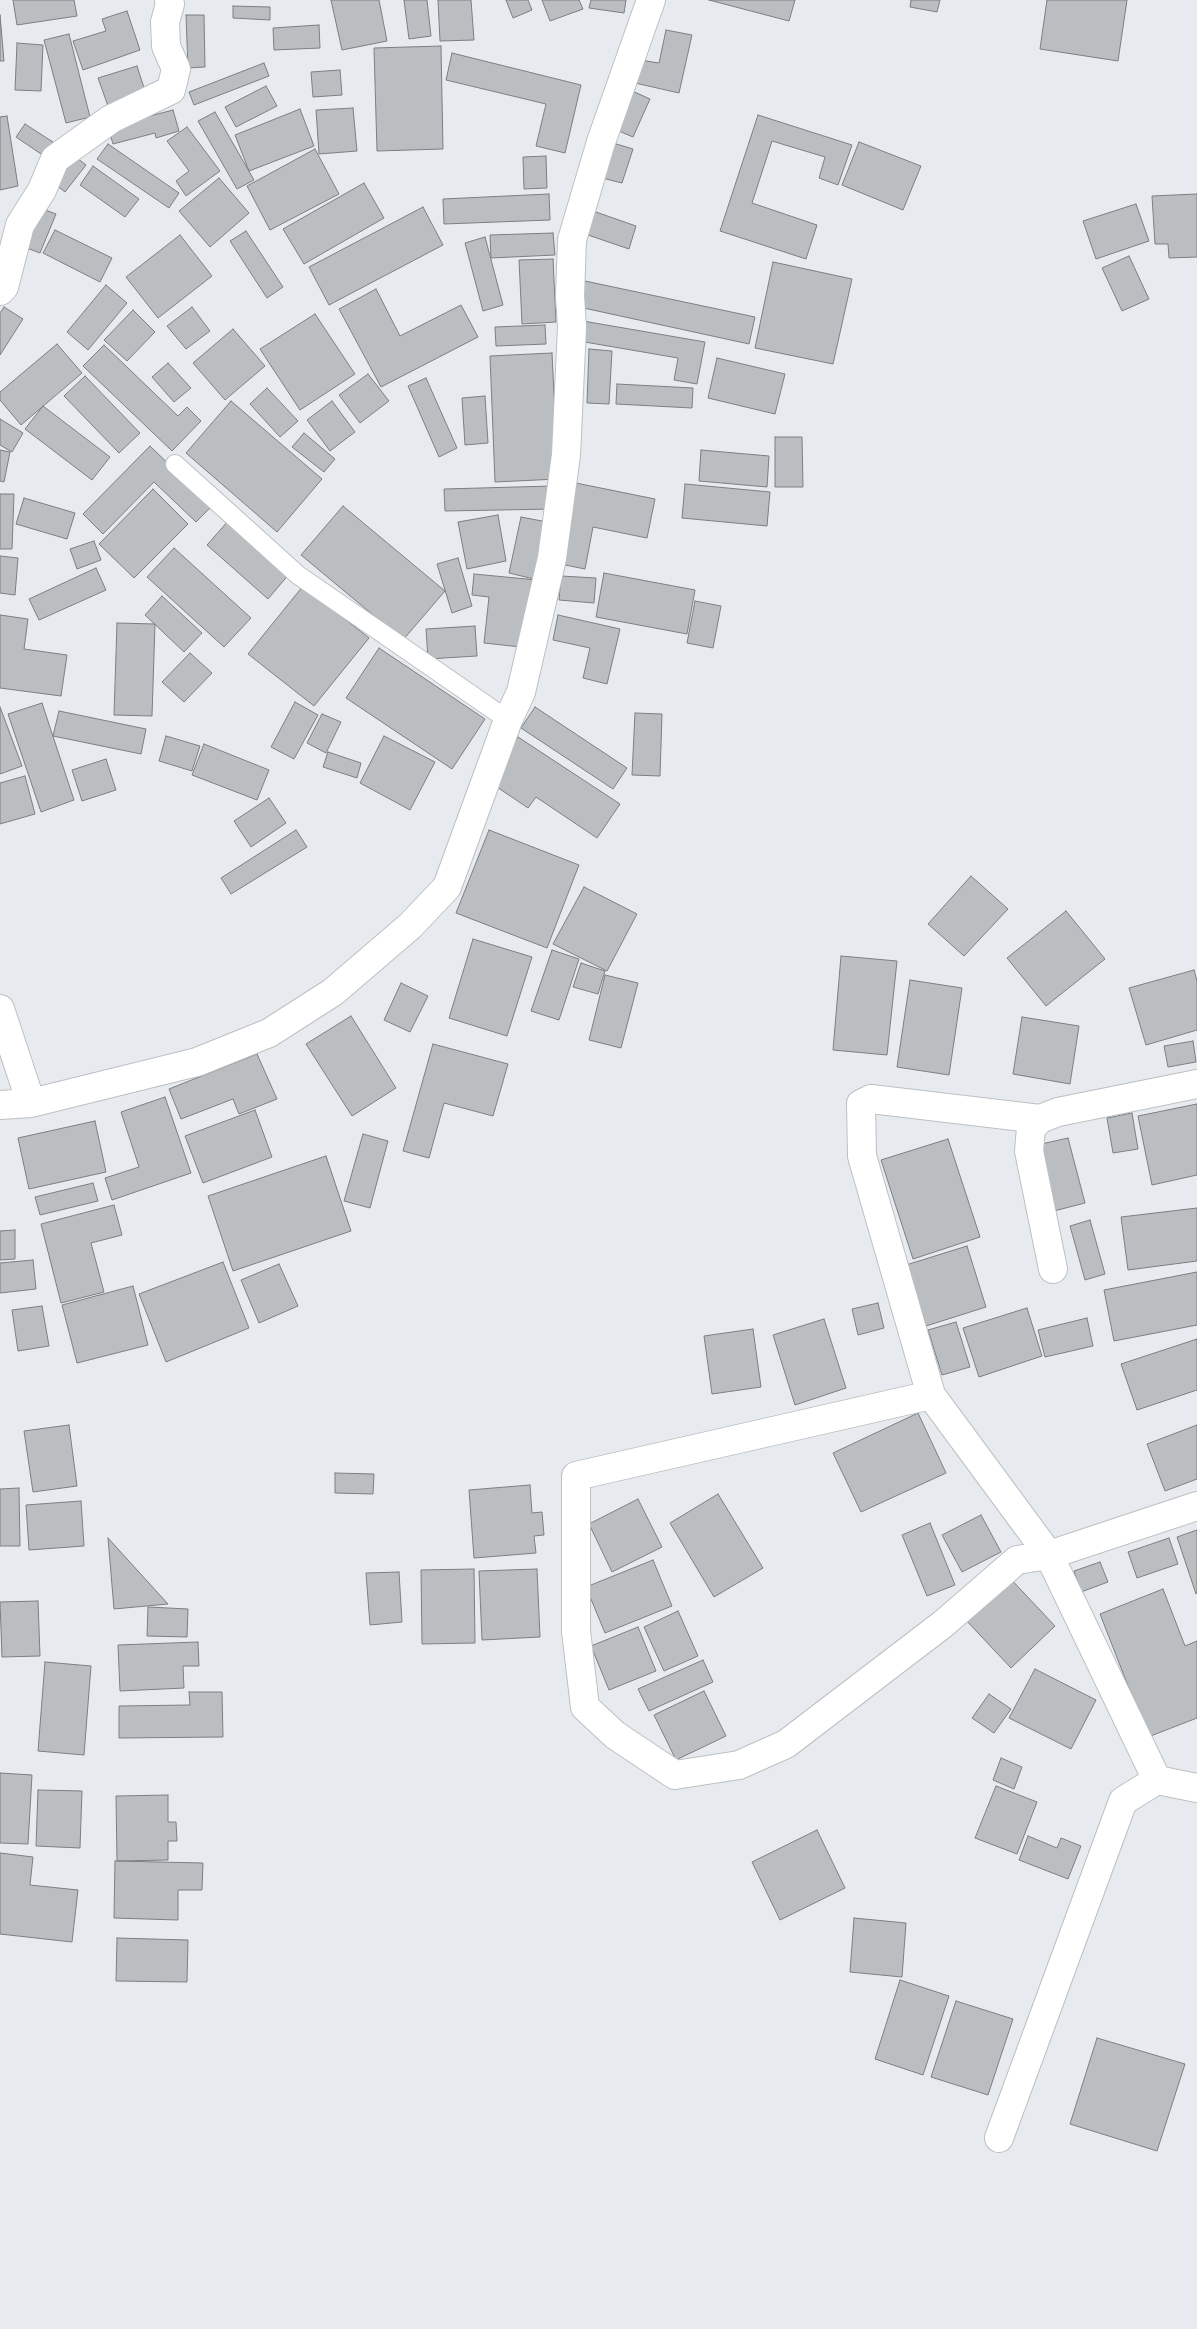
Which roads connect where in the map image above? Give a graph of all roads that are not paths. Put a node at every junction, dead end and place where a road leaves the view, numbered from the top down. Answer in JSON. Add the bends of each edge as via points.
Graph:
{"nodes":[{"id":1,"x":169,"y":0,"type":"edge"},
{"id":2,"x":651,"y":0,"type":"edge"},
{"id":3,"x":0,"y":291,"type":"edge"},
{"id":4,"x":175,"y":464,"type":"dead end"},
{"id":5,"x":508,"y":720,"type":"junction"},
{"id":6,"x":0,"y":1008,"type":"edge"},
{"id":7,"x":1197,"y":1084,"type":"edge"},
{"id":8,"x":31,"y":1103,"type":"junction"},
{"id":9,"x":0,"y":1105,"type":"edge"},
{"id":10,"x":1040,"y":1119,"type":"junction"},
{"id":11,"x":1053,"y":1269,"type":"dead end"},
{"id":12,"x":931,"y":1395,"type":"junction"},
{"id":13,"x":1197,"y":1506,"type":"edge"},
{"id":14,"x":1049,"y":1555,"type":"junction"},
{"id":15,"x":1157,"y":1780,"type":"junction"},
{"id":16,"x":1197,"y":1788,"type":"edge"},
{"id":17,"x":999,"y":2138,"type":"dead end"}],
"edges":[{"from":1,"to":3,"type":"street","via":[[164,22],[166,46],[176,69],[171,90],[111,119],[55,159],[42,190],[20,225],[4,287]]},
{"from":2,"to":5,"type":"street","via":[[601,142],[572,240],[566,455],[552,558],[521,692]]},
{"from":4,"to":5,"type":"lane","via":[[298,575]]},
{"from":5,"to":8,"type":"street","via":[[447,887],[410,926],[333,992],[269,1033],[197,1062]]},
{"from":6,"to":8,"type":"street"},
{"from":7,"to":10,"type":"street","via":[[1058,1112]]},
{"from":8,"to":9,"type":"street"},
{"from":10,"to":11,"type":"street","via":[[1031,1128],[1029,1151]]},
{"from":10,"to":12,"type":"street","via":[[871,1099],[861,1104],[862,1156]]},
{"from":12,"to":14,"type":"street"},
{"from":12,"to":14,"type":"street","via":[[576,1476],[576,1630],[585,1707],[615,1735],[676,1775],[739,1765],[786,1744],[943,1624],[1017,1560]]},
{"from":13,"to":14,"type":"street"},
{"from":14,"to":15,"type":"street"},
{"from":15,"to":16,"type":"street"},
{"from":15,"to":17,"type":"street","via":[[1123,1801]]}]}
